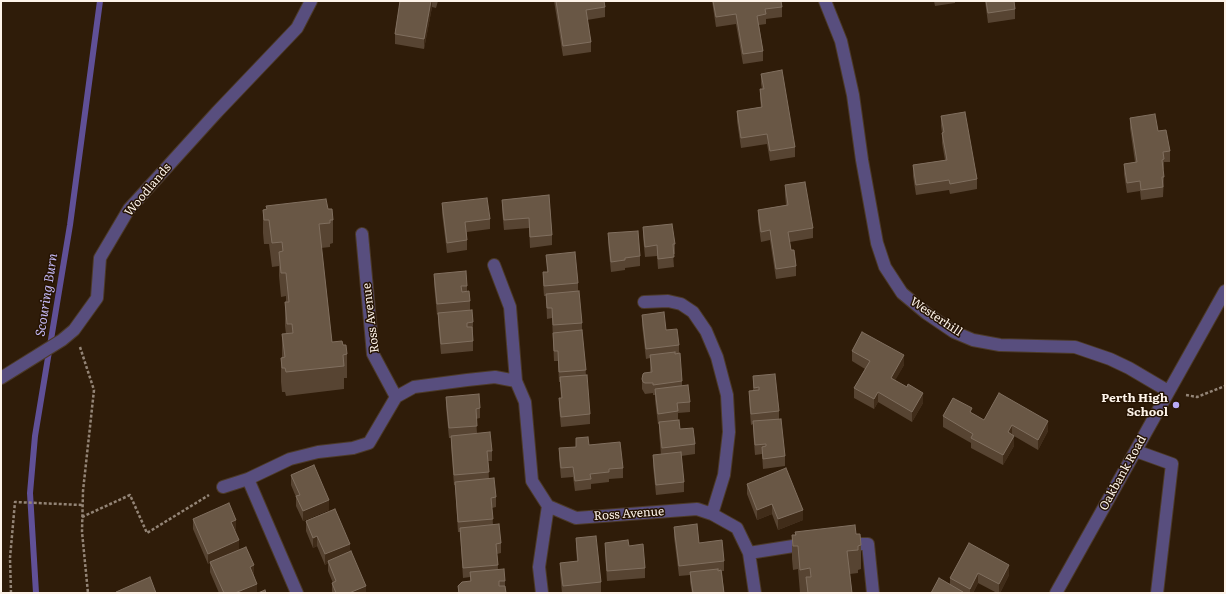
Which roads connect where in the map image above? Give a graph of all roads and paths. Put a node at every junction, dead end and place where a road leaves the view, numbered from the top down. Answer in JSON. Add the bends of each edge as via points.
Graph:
{"nodes":[{"id":1,"x":311,"y":1,"type":"edge"},
{"id":2,"x":825,"y":1,"type":"edge"},
{"id":3,"x":362,"y":234,"type":"dead end"},
{"id":4,"x":494,"y":265,"type":"dead end"},
{"id":5,"x":1225,"y":291,"type":"edge"},
{"id":6,"x":644,"y":302,"type":"dead end"},
{"id":7,"x":74,"y":330,"type":"junction"},
{"id":8,"x":1,"y":378,"type":"edge"},
{"id":9,"x":516,"y":381,"type":"junction"},
{"id":10,"x":1225,"y":386,"type":"edge"},
{"id":11,"x":1168,"y":391,"type":"junction"},
{"id":12,"x":396,"y":397,"type":"junction"},
{"id":13,"x":1136,"y":452,"type":"junction"},
{"id":14,"x":248,"y":479,"type":"junction"},
{"id":15,"x":223,"y":487,"type":"joint"},
{"id":16,"x":82,"y":506,"type":"junction"},
{"id":17,"x":548,"y":506,"type":"junction"},
{"id":18,"x":712,"y":514,"type":"junction"},
{"id":19,"x":82,"y":517,"type":"junction"},
{"id":20,"x":821,"y":543,"type":"edge"},
{"id":21,"x":836,"y":543,"type":"edge"},
{"id":22,"x":749,"y":553,"type":"junction"},
{"id":23,"x":11,"y":593,"type":"edge"},
{"id":24,"x":88,"y":593,"type":"edge"},
{"id":25,"x":297,"y":593,"type":"edge"},
{"id":26,"x":542,"y":593,"type":"edge"},
{"id":27,"x":755,"y":593,"type":"edge"},
{"id":28,"x":873,"y":593,"type":"edge"},
{"id":29,"x":1056,"y":593,"type":"edge"},
{"id":30,"x":1157,"y":593,"type":"edge"}],
"edges":[{"from":1,"to":7,"type":"street","name":"Woodlands","via":[[297,28],[129,209],[100,258],[96,298]]},
{"from":2,"to":11,"type":"street","name":"Westerhill","via":[[841,41],[852,88],[877,243],[885,266],[902,293],[954,332],[973,340],[1000,345],[1075,347],[1110,358]]},
{"from":3,"to":12,"type":"street","name":"Ross Avenue","via":[[373,354]]},
{"from":4,"to":9,"type":"street","via":[[510,307]]},
{"from":5,"to":11,"type":"street","name":"Oakbank Road"},
{"from":6,"to":18,"type":"street","via":[[668,301],[681,304],[693,312],[706,331],[717,356],[727,395],[729,432],[724,475]]},
{"from":7,"to":8,"type":"street","name":"Woodlands"},
{"from":7,"to":16,"type":"path","via":[[94,390]]},
{"from":9,"to":12,"type":"street","via":[[495,377],[414,387]]},
{"from":9,"to":17,"type":"street","via":[[525,402],[532,481]]},
{"from":10,"to":11,"type":"path","via":[[1197,397]]},
{"from":11,"to":13,"type":"street","name":"Oakbank Road"},
{"from":12,"to":14,"type":"street","via":[[369,443],[290,459]]},
{"from":13,"to":29,"type":"street","name":"Oakbank Road"},
{"from":13,"to":30,"type":"street","via":[[1172,464]]},
{"from":14,"to":15,"type":"street"},
{"from":14,"to":25,"type":"street"},
{"from":15,"to":19,"type":"path","via":[[146,533],[130,495]]},
{"from":16,"to":19,"type":"path"},
{"from":16,"to":23,"type":"path","via":[[15,502],[10,558]]},
{"from":17,"to":18,"type":"street","name":"Ross Avenue","via":[[576,518],[697,509]]},
{"from":17,"to":26,"type":"street","via":[[539,567]]},
{"from":18,"to":22,"type":"street","name":"Ross Avenue","via":[[737,528]]},
{"from":19,"to":24,"type":"path"},
{"from":20,"to":22,"type":"street"},
{"from":21,"to":28,"type":"street","via":[[868,544]]},
{"from":22,"to":27,"type":"street","name":"Ross Avenue"}]}
